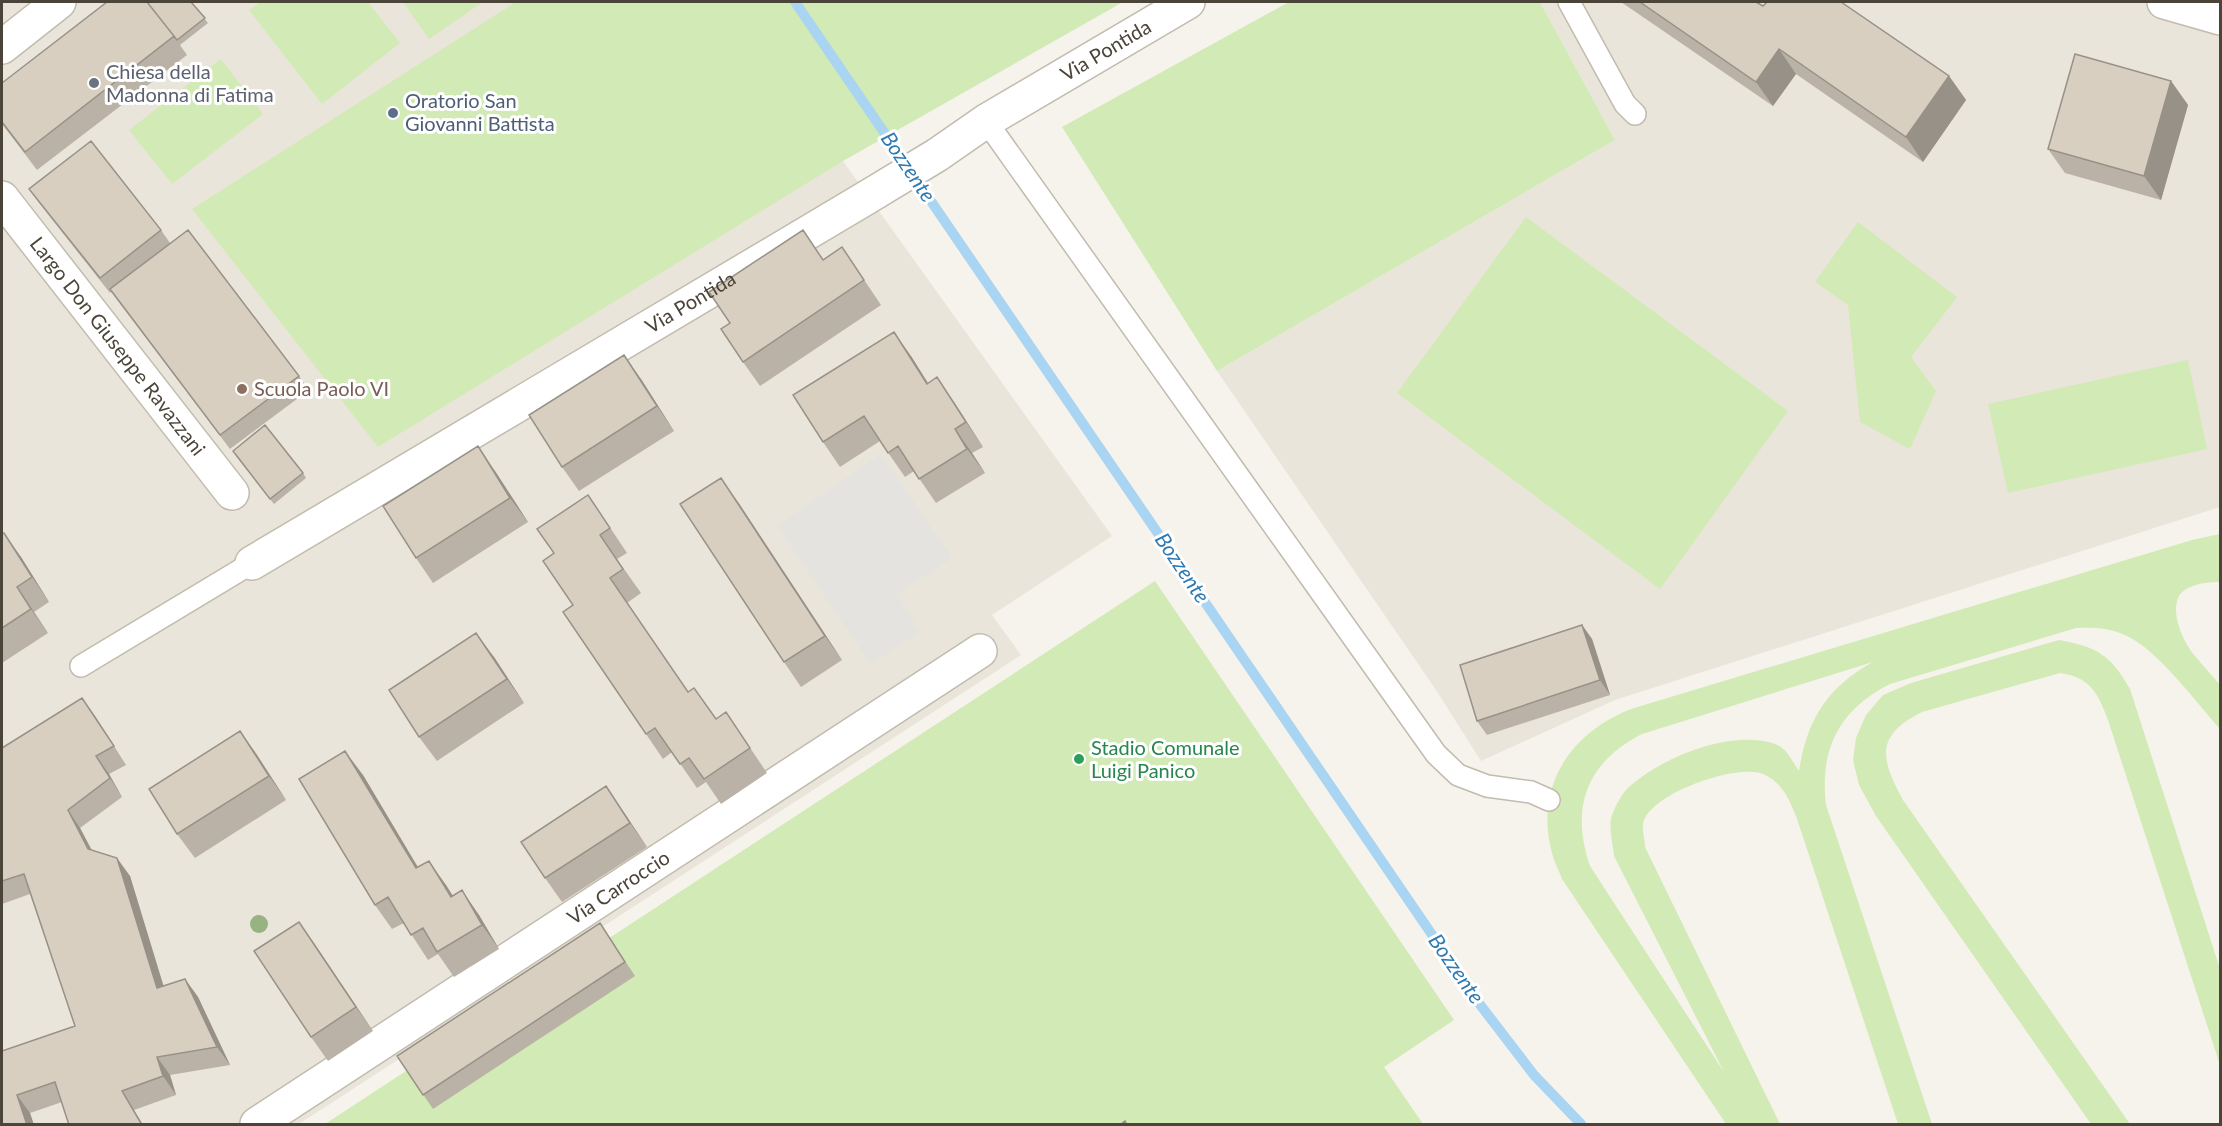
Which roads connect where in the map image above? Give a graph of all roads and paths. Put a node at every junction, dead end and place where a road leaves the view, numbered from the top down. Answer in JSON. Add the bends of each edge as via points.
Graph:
{"nodes":[{"id":1,"x":59,"y":2,"type":"edge"},
{"id":2,"x":1188,"y":2,"type":"edge"},
{"id":3,"x":1569,"y":2,"type":"edge"},
{"id":4,"x":2164,"y":2,"type":"edge"},
{"id":5,"x":2220,"y":18,"type":"edge"},
{"id":6,"x":2,"y":47,"type":"edge"},
{"id":7,"x":1635,"y":114,"type":"dead end"},
{"id":8,"x":986,"y":122,"type":"junction"},
{"id":9,"x":2,"y":198,"type":"edge"},
{"id":10,"x":232,"y":493,"type":"dead end"},
{"id":11,"x":252,"y":563,"type":"joint"},
{"id":12,"x":980,"y":651,"type":"dead end"},
{"id":13,"x":81,"y":666,"type":"dead end"},
{"id":14,"x":1549,"y":800,"type":"dead end"},
{"id":15,"x":257,"y":1125,"type":"edge"}],
"edges":[{"from":1,"to":6,"type":"street"},
{"from":2,"to":8,"type":"street","name":"Via Pontida"},
{"from":3,"to":7,"type":"lane","via":[[1625,104]]},
{"from":4,"to":5,"type":"street"},
{"from":8,"to":11,"type":"street","name":"Via Pontida","via":[[866,198]]},
{"from":8,"to":14,"type":"lane","via":[[1436,753],[1458,775]]},
{"from":9,"to":10,"type":"street","name":"Largo Don Giuseppe Ravazzani"},
{"from":11,"to":13,"type":"lane"},
{"from":12,"to":15,"type":"street","name":"Via Carroccio"}]}
